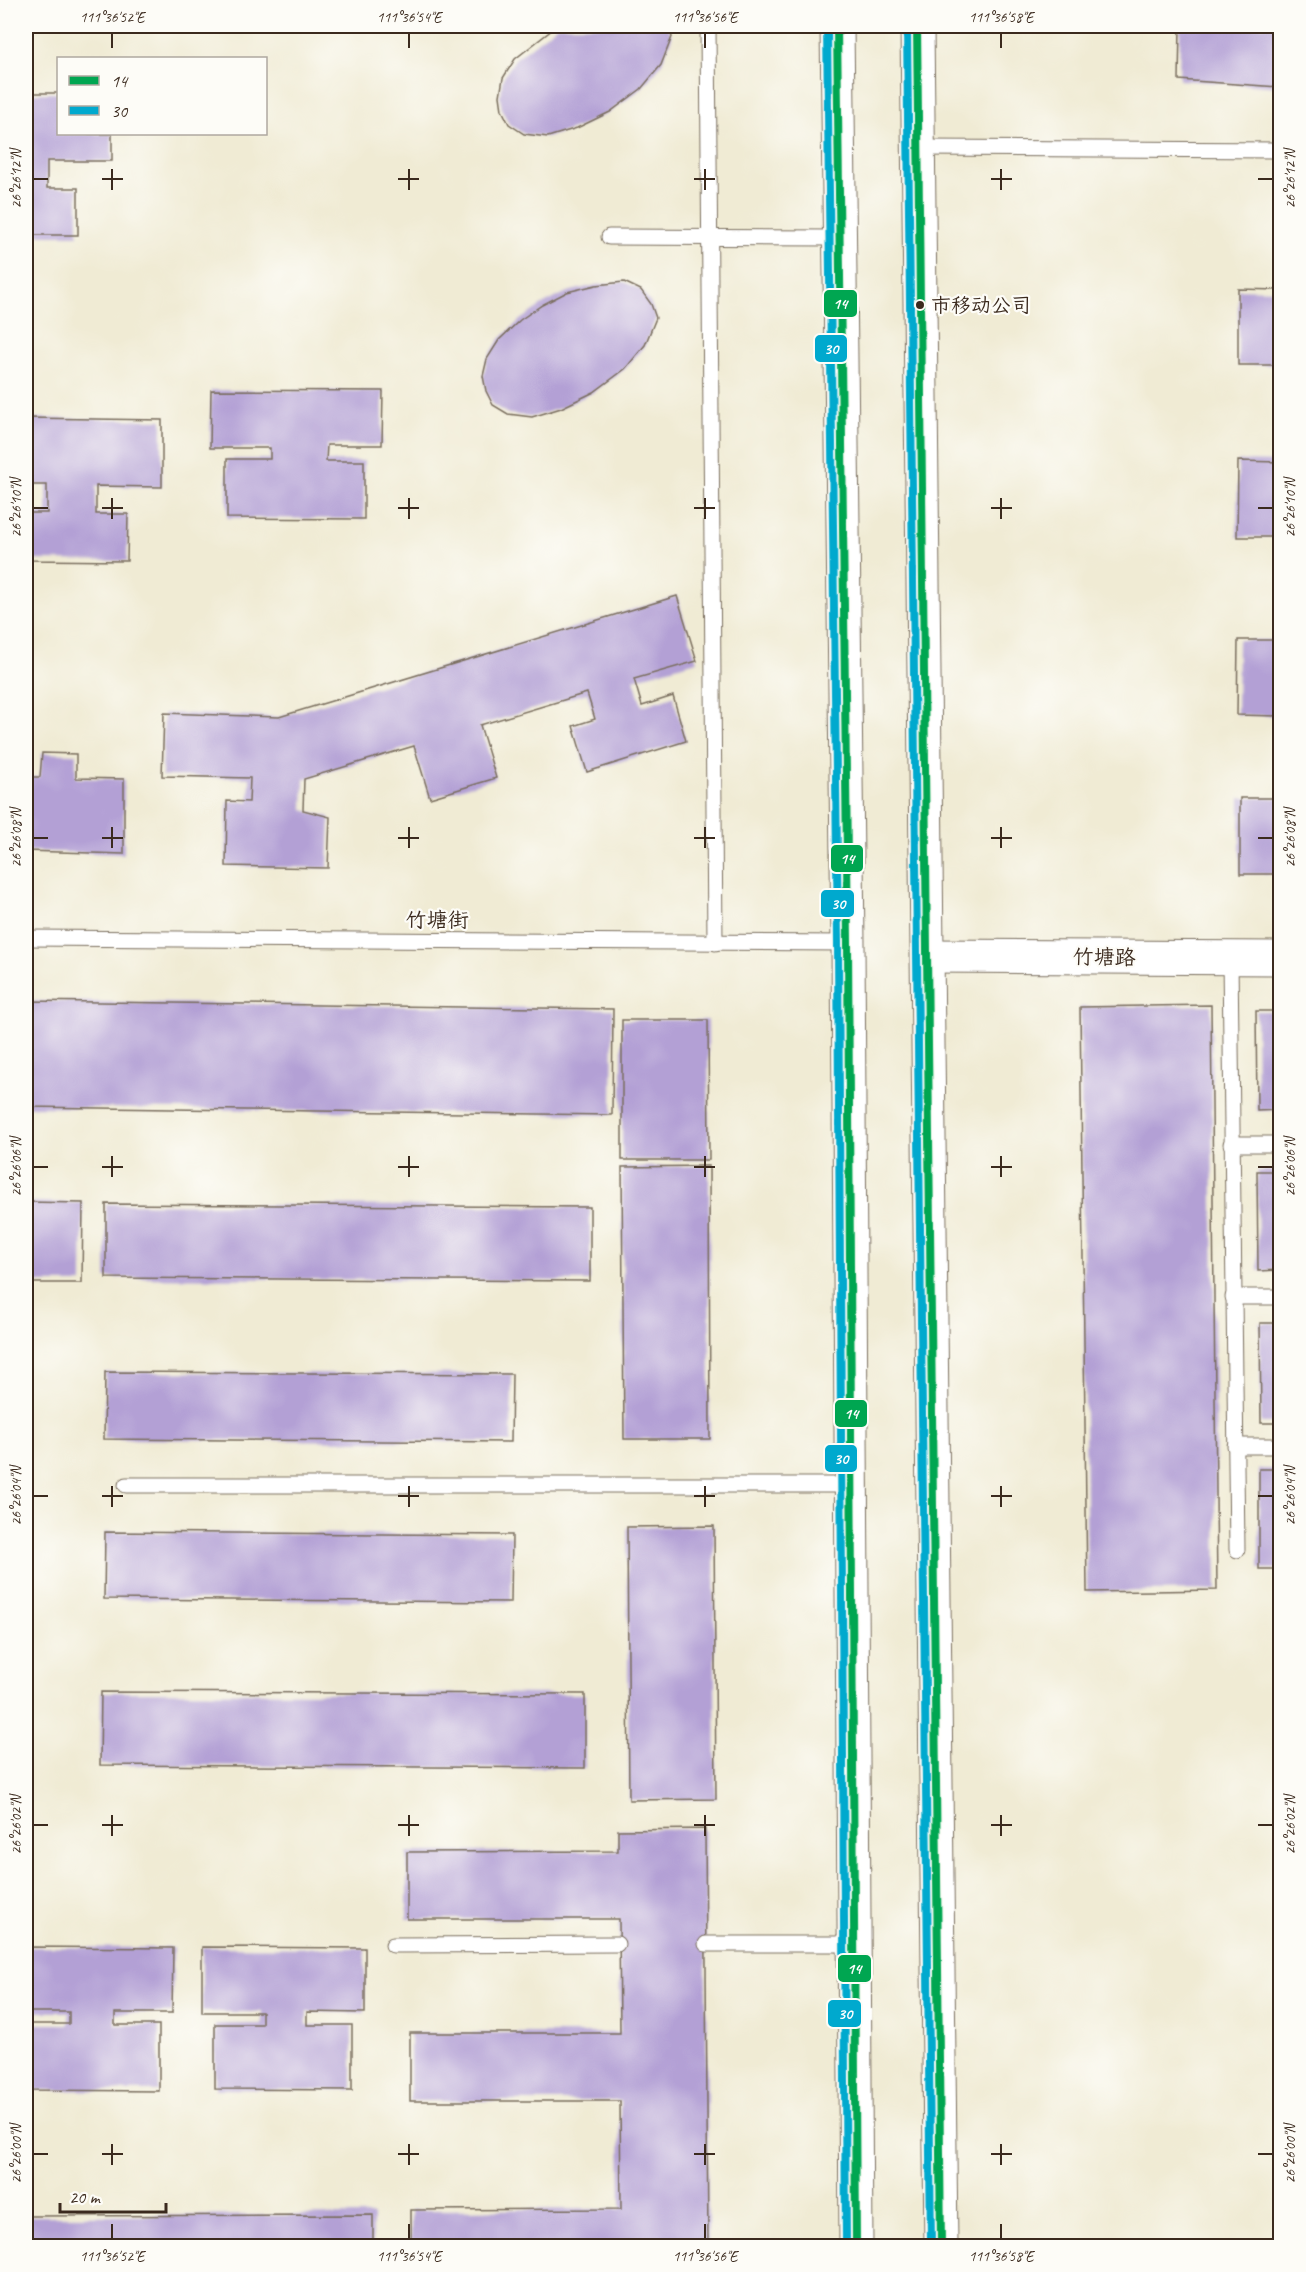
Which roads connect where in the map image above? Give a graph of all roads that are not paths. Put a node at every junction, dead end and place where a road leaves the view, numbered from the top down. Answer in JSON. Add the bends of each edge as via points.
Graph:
{"nodes":[{"id":1,"x":708,"y":26,"type":"edge"},
{"id":2,"x":837,"y":26,"type":"edge"},
{"id":3,"x":917,"y":26,"type":"edge"},
{"id":4,"x":918,"y":148,"type":"junction"},
{"id":5,"x":1281,"y":150,"type":"edge"},
{"id":6,"x":609,"y":237,"type":"dead end"},
{"id":7,"x":710,"y":237,"type":"junction"},
{"id":8,"x":840,"y":238,"type":"junction"},
{"id":9,"x":26,"y":938,"type":"edge"},
{"id":10,"x":715,"y":943,"type":"junction"},
{"id":11,"x":848,"y":944,"type":"junction"},
{"id":12,"x":928,"y":956,"type":"junction"},
{"id":13,"x":1230,"y":958,"type":"junction"},
{"id":14,"x":1281,"y":958,"type":"edge"},
{"id":15,"x":1231,"y":1144,"type":"junction"},
{"id":16,"x":1281,"y":1144,"type":"edge"},
{"id":17,"x":1233,"y":1297,"type":"junction"},
{"id":18,"x":1281,"y":1297,"type":"edge"},
{"id":19,"x":1235,"y":1446,"type":"junction"},
{"id":20,"x":1281,"y":1446,"type":"edge"},
{"id":21,"x":126,"y":1485,"type":"dead end"},
{"id":22,"x":851,"y":1485,"type":"junction"},
{"id":23,"x":1237,"y":1550,"type":"dead end"},
{"id":24,"x":616,"y":1944,"type":"dead end"},
{"id":25,"x":706,"y":1944,"type":"dead end"},
{"id":26,"x":854,"y":1944,"type":"junction"},
{"id":27,"x":393,"y":1945,"type":"dead end"},
{"id":28,"x":856,"y":2247,"type":"edge"},
{"id":29,"x":941,"y":2247,"type":"edge"}],
"edges":[{"from":1,"to":7,"type":"lane"},
{"from":2,"to":8,"type":"main road"},
{"from":3,"to":4,"type":"main road"},
{"from":4,"to":5,"type":"lane"},
{"from":4,"to":12,"type":"main road"},
{"from":6,"to":7,"type":"lane"},
{"from":7,"to":8,"type":"lane"},
{"from":7,"to":10,"type":"lane"},
{"from":8,"to":11,"type":"main road"},
{"from":9,"to":10,"type":"lane","name":"竹塘街"},
{"from":10,"to":11,"type":"lane","name":"竹塘街"},
{"from":11,"to":22,"type":"main road"},
{"from":12,"to":13,"type":"main road","name":"竹塘路"},
{"from":12,"to":29,"type":"main road"},
{"from":13,"to":14,"type":"main road","name":"竹塘路"},
{"from":13,"to":15,"type":"lane"},
{"from":15,"to":16,"type":"lane"},
{"from":15,"to":17,"type":"lane"},
{"from":17,"to":18,"type":"lane"},
{"from":17,"to":19,"type":"lane"},
{"from":19,"to":20,"type":"lane"},
{"from":19,"to":23,"type":"lane"},
{"from":21,"to":22,"type":"lane"},
{"from":22,"to":26,"type":"main road"},
{"from":24,"to":27,"type":"lane"},
{"from":25,"to":26,"type":"lane"},
{"from":26,"to":28,"type":"main road"}]}
